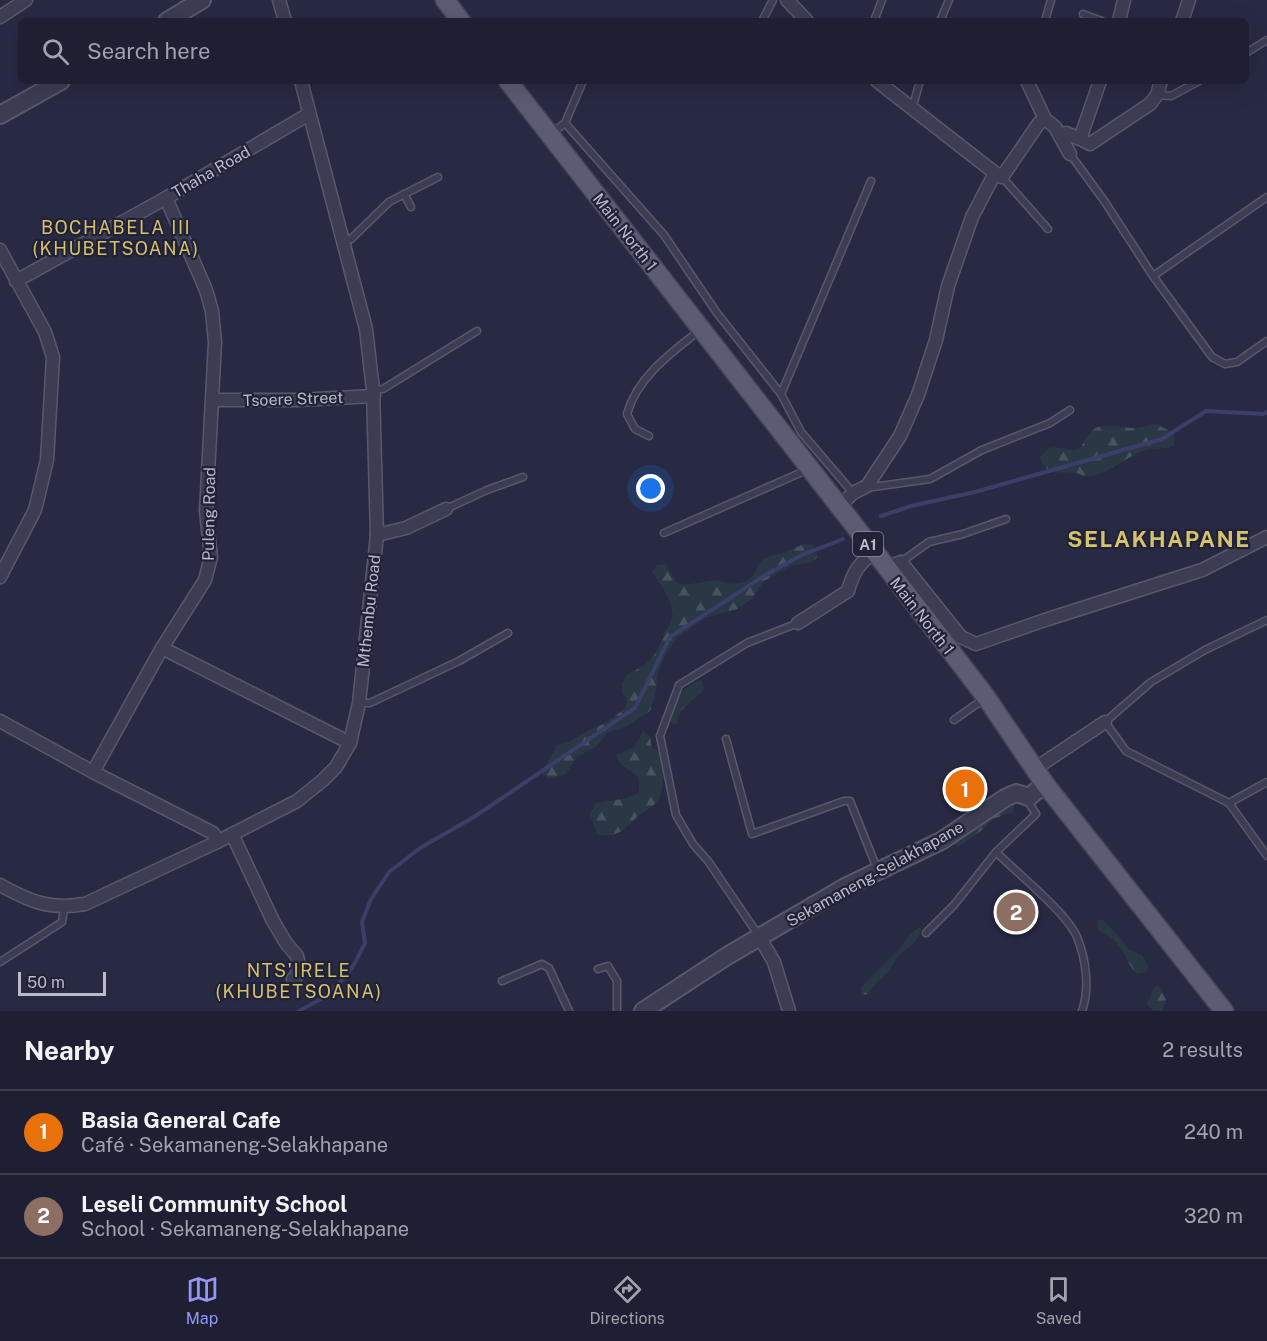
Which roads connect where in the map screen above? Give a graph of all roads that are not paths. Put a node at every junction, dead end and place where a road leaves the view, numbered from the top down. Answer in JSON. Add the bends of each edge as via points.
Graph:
{"nodes":[{"id":1,"x":26,"y":0,"type":"edge"},
{"id":2,"x":202,"y":0,"type":"edge"},
{"id":3,"x":279,"y":0,"type":"edge"},
{"id":4,"x":445,"y":0,"type":"edge"},
{"id":5,"x":772,"y":0,"type":"edge"},
{"id":6,"x":787,"y":0,"type":"edge"},
{"id":7,"x":882,"y":0,"type":"edge"},
{"id":8,"x":949,"y":0,"type":"edge"},
{"id":9,"x":1051,"y":0,"type":"edge"},
{"id":10,"x":1124,"y":0,"type":"edge"},
{"id":11,"x":1189,"y":0,"type":"edge"},
{"id":12,"x":1083,"y":14,"type":"dead end"},
{"id":13,"x":0,"y":16,"type":"edge"},
{"id":14,"x":172,"y":18,"type":"edge"},
{"id":15,"x":284,"y":18,"type":"edge"},
{"id":16,"x":459,"y":18,"type":"edge"},
{"id":17,"x":763,"y":18,"type":"edge"},
{"id":18,"x":804,"y":18,"type":"edge"},
{"id":19,"x":875,"y":18,"type":"edge"},
{"id":20,"x":941,"y":18,"type":"edge"},
{"id":21,"x":1046,"y":18,"type":"edge"},
{"id":22,"x":1094,"y":18,"type":"edge"},
{"id":23,"x":1120,"y":18,"type":"edge"},
{"id":24,"x":1183,"y":18,"type":"edge"},
{"id":25,"x":1267,"y":40,"type":"edge"},
{"id":26,"x":1249,"y":51,"type":"edge"},
{"id":27,"x":56,"y":84,"type":"edge"},
{"id":28,"x":302,"y":84,"type":"edge"},
{"id":29,"x":510,"y":84,"type":"edge"},
{"id":30,"x":582,"y":84,"type":"edge"},
{"id":31,"x":881,"y":84,"type":"edge"},
{"id":32,"x":919,"y":84,"type":"edge"},
{"id":33,"x":1028,"y":84,"type":"edge"},
{"id":34,"x":1099,"y":84,"type":"edge"},
{"id":35,"x":1160,"y":84,"type":"edge"},
{"id":36,"x":1193,"y":84,"type":"edge"},
{"id":37,"x":1157,"y":95,"type":"junction"},
{"id":38,"x":912,"y":109,"type":"junction"},
{"id":39,"x":309,"y":114,"type":"junction"},
{"id":40,"x":0,"y":115,"type":"edge"},
{"id":41,"x":1045,"y":119,"type":"junction"},
{"id":42,"x":566,"y":123,"type":"junction"},
{"id":43,"x":1060,"y":135,"type":"junction"},
{"id":44,"x":550,"y":136,"type":"junction"},
{"id":45,"x":1080,"y":139,"type":"junction"},
{"id":46,"x":1070,"y":154,"type":"joint"},
{"id":47,"x":999,"y":175,"type":"junction"},
{"id":48,"x":438,"y":177,"type":"dead end"},
{"id":49,"x":871,"y":181,"type":"dead end"},
{"id":50,"x":404,"y":194,"type":"junction"},
{"id":51,"x":1267,"y":197,"type":"edge"},
{"id":52,"x":166,"y":198,"type":"junction"},
{"id":53,"x":411,"y":207,"type":"dead end"},
{"id":54,"x":1048,"y":229,"type":"dead end"},
{"id":55,"x":343,"y":242,"type":"junction"},
{"id":56,"x":0,"y":250,"type":"edge"},
{"id":57,"x":1153,"y":276,"type":"junction"},
{"id":58,"x":16,"y":280,"type":"junction"},
{"id":59,"x":701,"y":329,"type":"junction"},
{"id":60,"x":477,"y":330,"type":"dead end"},
{"id":61,"x":1267,"y":341,"type":"edge"},
{"id":62,"x":373,"y":393,"type":"junction"},
{"id":63,"x":781,"y":394,"type":"junction"},
{"id":64,"x":213,"y":400,"type":"junction"},
{"id":65,"x":1070,"y":410,"type":"dead end"},
{"id":66,"x":649,"y":436,"type":"dead end"},
{"id":67,"x":809,"y":469,"type":"junction"},
{"id":68,"x":523,"y":477,"type":"dead end"},
{"id":69,"x":867,"y":486,"type":"junction"},
{"id":70,"x":854,"y":494,"type":"junction"},
{"id":71,"x":838,"y":507,"type":"junction"},
{"id":72,"x":446,"y":509,"type":"joint"},
{"id":73,"x":1006,"y":519,"type":"dead end"},
{"id":74,"x":664,"y":533,"type":"dead end"},
{"id":75,"x":377,"y":535,"type":"junction"},
{"id":76,"x":1267,"y":537,"type":"edge"},
{"id":77,"x":874,"y":552,"type":"junction"},
{"id":78,"x":893,"y":565,"type":"junction"},
{"id":79,"x":0,"y":577,"type":"edge"},
{"id":80,"x":1267,"y":620,"type":"edge"},
{"id":81,"x":798,"y":623,"type":"joint"},
{"id":82,"x":508,"y":633,"type":"dead end"},
{"id":83,"x":162,"y":648,"type":"junction"},
{"id":84,"x":986,"y":698,"type":"junction"},
{"id":85,"x":358,"y":704,"type":"junction"},
{"id":86,"x":954,"y":720,"type":"dead end"},
{"id":87,"x":0,"y":721,"type":"edge"},
{"id":88,"x":1105,"y":722,"type":"junction"},
{"id":89,"x":726,"y":739,"type":"dead end"},
{"id":90,"x":350,"y":743,"type":"junction"},
{"id":91,"x":93,"y":772,"type":"junction"},
{"id":92,"x":1041,"y":776,"type":"junction"},
{"id":93,"x":1267,"y":782,"type":"edge"},
{"id":94,"x":1029,"y":797,"type":"junction"},
{"id":95,"x":1229,"y":803,"type":"junction"},
{"id":96,"x":232,"y":834,"type":"junction"},
{"id":97,"x":217,"y":842,"type":"junction"},
{"id":98,"x":996,"y":852,"type":"junction"},
{"id":99,"x":1267,"y":856,"type":"edge"},
{"id":100,"x":878,"y":872,"type":"junction"},
{"id":101,"x":0,"y":885,"type":"edge"},
{"id":102,"x":64,"y":908,"type":"junction"},
{"id":103,"x":926,"y":933,"type":"dead end"},
{"id":104,"x":760,"y":938,"type":"junction"},
{"id":105,"x":0,"y":962,"type":"edge"},
{"id":106,"x":598,"y":969,"type":"dead end"},
{"id":107,"x":293,"y":979,"type":"dead end"},
{"id":108,"x":502,"y":981,"type":"dead end"},
{"id":109,"x":569,"y":1011,"type":"edge"},
{"id":110,"x":617,"y":1011,"type":"edge"},
{"id":111,"x":643,"y":1011,"type":"edge"},
{"id":112,"x":789,"y":1011,"type":"edge"},
{"id":113,"x":1082,"y":1011,"type":"edge"},
{"id":114,"x":1224,"y":1011,"type":"edge"}],
"edges":[{"from":1,"to":13,"type":"street"},
{"from":2,"to":14,"type":"street"},
{"from":3,"to":15,"type":"street"},
{"from":4,"to":16,"type":"main road"},
{"from":5,"to":17,"type":"lane"},
{"from":6,"to":18,"type":"street"},
{"from":7,"to":19,"type":"lane"},
{"from":8,"to":20,"type":"lane"},
{"from":9,"to":21,"type":"lane"},
{"from":10,"to":23,"type":"street"},
{"from":11,"to":24,"type":"street"},
{"from":12,"to":22,"type":"lane"},
{"from":25,"to":26,"type":"lane"},
{"from":27,"to":40,"type":"street"},
{"from":28,"to":39,"type":"street","name":"Mthembu Road"},
{"from":29,"to":44,"type":"main road","name":"Main North 1","number":"A1"},
{"from":30,"to":42,"type":"lane"},
{"from":31,"to":38,"type":"street"},
{"from":32,"to":38,"type":"lane"},
{"from":33,"to":41,"type":"street"},
{"from":34,"to":45,"type":"street"},
{"from":35,"to":37,"type":"street"},
{"from":36,"to":37,"type":"lane","via":[[1171,96]]},
{"from":37,"to":45,"type":"street","via":[[1150,104],[1090,144]]},
{"from":38,"to":47,"type":"street"},
{"from":39,"to":52,"type":"street","name":"Thaha Road"},
{"from":39,"to":55,"type":"street","name":"Mthembu Road"},
{"from":41,"to":43,"type":"street"},
{"from":41,"to":47,"type":"street"},
{"from":42,"to":44,"type":"lane"},
{"from":42,"to":63,"type":"lane","via":[[663,235],[717,313]]},
{"from":43,"to":45,"type":"street","via":[[1066,133]]},
{"from":43,"to":46,"type":"street"},
{"from":44,"to":59,"type":"main road","name":"Main North 1","number":"A1"},
{"from":46,"to":57,"type":"lane"},
{"from":47,"to":54,"type":"lane"},
{"from":47,"to":69,"type":"street","via":[[972,217],[918,395],[900,436]]},
{"from":48,"to":50,"type":"lane"},
{"from":49,"to":63,"type":"lane"},
{"from":50,"to":53,"type":"lane"},
{"from":50,"to":55,"type":"lane"},
{"from":51,"to":57,"type":"lane"},
{"from":52,"to":58,"type":"street","name":"Thaha Road"},
{"from":52,"to":64,"type":"street","name":"Puleng Road","via":[[212,310]]},
{"from":55,"to":62,"type":"street","name":"Mthembu Road","via":[[366,329]]},
{"from":56,"to":58,"type":"street"},
{"from":57,"to":61,"type":"lane","via":[[1212,357],[1226,364],[1237,362]]},
{"from":58,"to":79,"type":"street","via":[[45,332],[53,357],[51,405],[47,460],[35,510]]},
{"from":59,"to":66,"type":"lane","via":[[642,382],[629,406],[630,421],[640,433]]},
{"from":59,"to":67,"type":"main road","name":"Main North 1","number":"A1"},
{"from":60,"to":62,"type":"lane"},
{"from":62,"to":64,"type":"street","name":"Tsoere Street","via":[[297,400]]},
{"from":62,"to":75,"type":"street","name":"Mthembu Road"},
{"from":63,"to":70,"type":"lane","via":[[801,432]]},
{"from":64,"to":83,"type":"street","name":"Puleng Road","via":[[206,511],[211,557],[205,580]]},
{"from":65,"to":69,"type":"lane","via":[[1050,423],[982,450],[930,479]]},
{"from":67,"to":71,"type":"main road","name":"Main North 1","number":"A1"},
{"from":67,"to":74,"type":"lane"},
{"from":68,"to":72,"type":"lane"},
{"from":69,"to":70,"type":"street"},
{"from":70,"to":71,"type":"street"},
{"from":71,"to":77,"type":"main road","name":"Main North 1","number":"A1"},
{"from":72,"to":75,"type":"street","via":[[406,528]]},
{"from":73,"to":78,"type":"lane","via":[[929,542]]},
{"from":75,"to":85,"type":"street","name":"Mthembu Road"},
{"from":76,"to":78,"type":"street","via":[[1202,570],[976,644],[961,638]]},
{"from":77,"to":78,"type":"main road","name":"Main North 1","number":"A1"},
{"from":77,"to":81,"type":"street","via":[[852,573],[848,591]]},
{"from":78,"to":84,"type":"main road","name":"Main North 1","number":"A1"},
{"from":80,"to":88,"type":"lane","via":[[1151,682]]},
{"from":81,"to":104,"type":"lane","via":[[747,643],[679,685],[660,736],[676,815]]},
{"from":82,"to":85,"type":"lane","via":[[400,689],[370,703]]},
{"from":83,"to":90,"type":"street"},
{"from":83,"to":91,"type":"street","name":"Puleng Road"},
{"from":84,"to":86,"type":"lane"},
{"from":84,"to":92,"type":"main road","name":"Main North 1","number":"A1"},
{"from":85,"to":90,"type":"street","name":"Mthembu Road"},
{"from":87,"to":91,"type":"street"},
{"from":88,"to":92,"type":"street"},
{"from":88,"to":95,"type":"lane","via":[[1126,751]]},
{"from":89,"to":100,"type":"lane","via":[[752,834],[850,801]]},
{"from":90,"to":96,"type":"street","name":"Mthembu Road","via":[[336,767],[297,801]]},
{"from":91,"to":97,"type":"street","via":[[213,833]]},
{"from":92,"to":94,"type":"street"},
{"from":92,"to":114,"type":"main road","name":"Main North 1","number":"A1"},
{"from":93,"to":95,"type":"lane"},
{"from":94,"to":98,"type":"lane","via":[[1036,814]]},
{"from":94,"to":100,"type":"street","name":"Sekamaneng-Selakhapane","via":[[1016,793],[1005,798],[941,841]]},
{"from":95,"to":99,"type":"lane"},
{"from":96,"to":97,"type":"street","name":"Mthembu Road"},
{"from":96,"to":107,"type":"street","via":[[273,921],[297,956],[299,966]]},
{"from":97,"to":102,"type":"street","name":"Mthembu Road","via":[[85,904]]},
{"from":98,"to":103,"type":"lane"},
{"from":98,"to":113,"type":"lane","via":[[1059,913],[1077,936],[1087,984]]},
{"from":100,"to":104,"type":"street","name":"Sekamaneng-Selakhapane"},
{"from":101,"to":102,"type":"street","name":"Mthembu Road","via":[[43,905]]},
{"from":102,"to":105,"type":"lane","via":[[62,922]]},
{"from":104,"to":111,"type":"street","name":"Sekamaneng-Selakhapane"},
{"from":104,"to":112,"type":"street","via":[[774,962]]},
{"from":106,"to":110,"type":"lane","via":[[608,966],[617,981]]},
{"from":108,"to":109,"type":"lane","via":[[542,964],[549,968]]}]}
